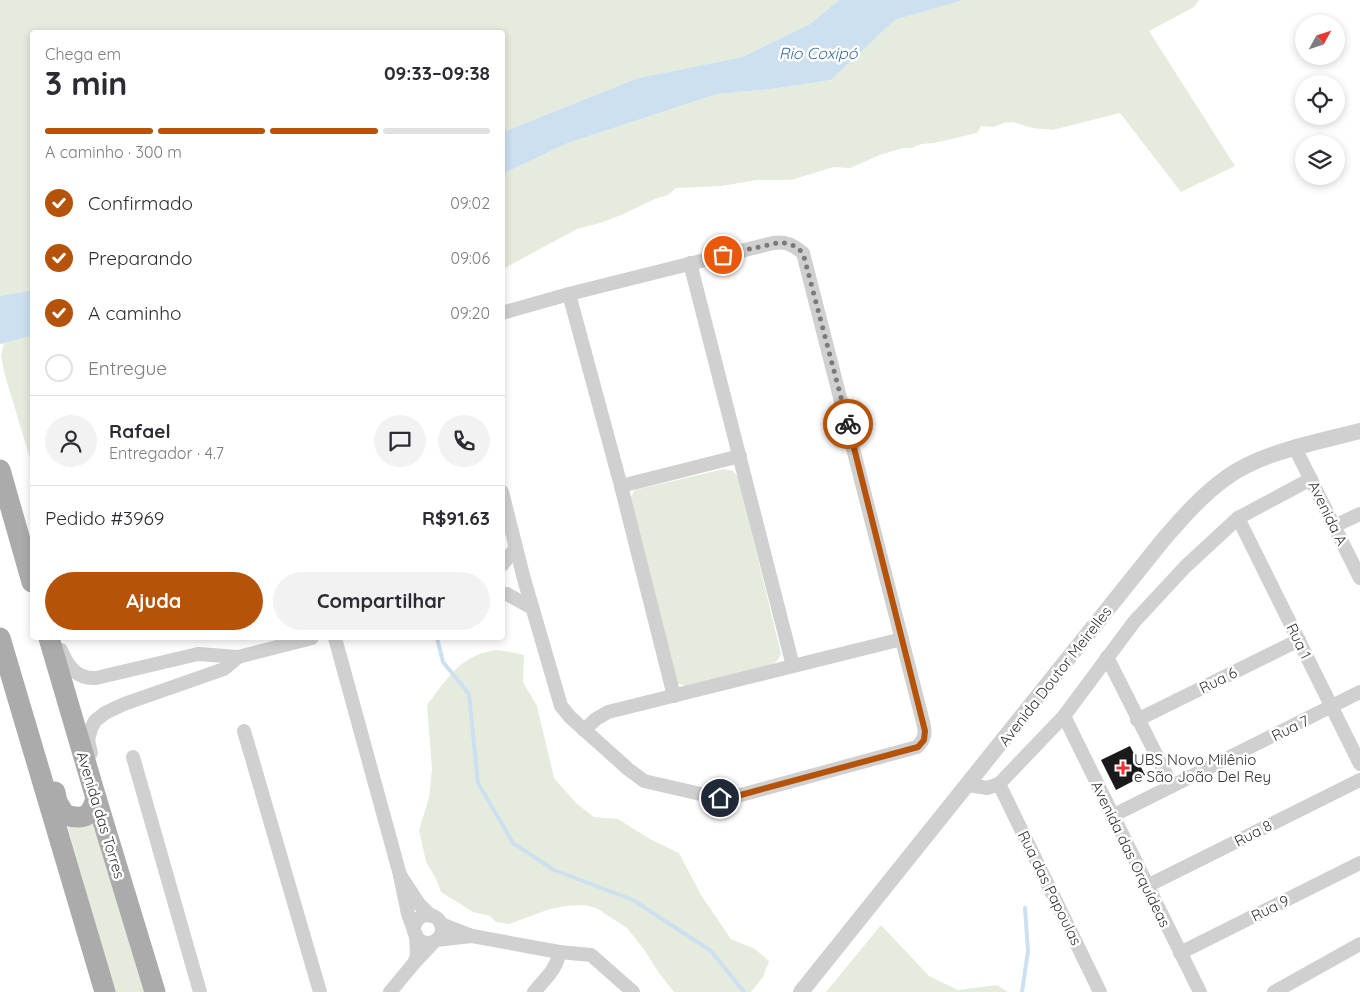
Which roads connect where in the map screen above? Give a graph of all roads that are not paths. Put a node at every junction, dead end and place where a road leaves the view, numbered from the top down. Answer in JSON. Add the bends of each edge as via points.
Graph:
{"nodes":[{"id":1,"x":690,"y":263,"type":"junction"},
{"id":2,"x":569,"y":294,"type":"junction"},
{"id":3,"x":505,"y":312,"type":"edge"},
{"id":4,"x":1360,"y":431,"type":"edge"},
{"id":5,"x":1295,"y":448,"type":"junction"},
{"id":6,"x":740,"y":456,"type":"junction"},
{"id":7,"x":0,"y":470,"type":"edge"},
{"id":8,"x":1311,"y":479,"type":"junction"},
{"id":9,"x":621,"y":486,"type":"junction"},
{"id":10,"x":505,"y":504,"type":"edge"},
{"id":11,"x":1360,"y":514,"type":"edge"},
{"id":12,"x":1238,"y":518,"type":"junction"},
{"id":13,"x":1334,"y":526,"type":"junction"},
{"id":14,"x":516,"y":548,"type":"junction"},
{"id":15,"x":505,"y":561,"type":"edge"},
{"id":16,"x":30,"y":575,"type":"edge"},
{"id":17,"x":1360,"y":578,"type":"edge"},
{"id":18,"x":505,"y":594,"type":"edge"},
{"id":19,"x":532,"y":608,"type":"junction"},
{"id":20,"x":0,"y":633,"type":"edge"},
{"id":21,"x":0,"y":638,"type":"edge"},
{"id":22,"x":902,"y":639,"type":"junction"},
{"id":23,"x":50,"y":640,"type":"edge"},
{"id":24,"x":57,"y":640,"type":"edge"},
{"id":25,"x":304,"y":640,"type":"edge"},
{"id":26,"x":336,"y":640,"type":"edge"},
{"id":27,"x":1299,"y":640,"type":"junction"},
{"id":28,"x":238,"y":657,"type":"junction"},
{"id":29,"x":1107,"y":657,"type":"junction"},
{"id":30,"x":793,"y":666,"type":"junction"},
{"id":31,"x":1360,"y":692,"type":"edge"},
{"id":32,"x":674,"y":696,"type":"junction"},
{"id":33,"x":1332,"y":707,"type":"junction"},
{"id":34,"x":1064,"y":716,"type":"junction"},
{"id":35,"x":1137,"y":720,"type":"junction"},
{"id":36,"x":584,"y":730,"type":"junction"},
{"id":37,"x":244,"y":731,"type":"dead end"},
{"id":38,"x":133,"y":757,"type":"dead end"},
{"id":39,"x":1360,"y":764,"type":"edge"},
{"id":40,"x":1360,"y":780,"type":"edge"},
{"id":41,"x":999,"y":784,"type":"junction"},
{"id":42,"x":968,"y":785,"type":"junction"},
{"id":43,"x":1172,"y":786,"type":"junction"},
{"id":44,"x":96,"y":798,"type":"junction"},
{"id":45,"x":1112,"y":816,"type":"junction"},
{"id":46,"x":1360,"y":863,"type":"edge"},
{"id":47,"x":400,"y":876,"type":"junction"},
{"id":48,"x":1147,"y":886,"type":"junction"},
{"id":49,"x":436,"y":920,"type":"junction"},
{"id":50,"x":415,"y":934,"type":"junction"},
{"id":51,"x":472,"y":936,"type":"junction"},
{"id":52,"x":435,"y":942,"type":"junction"},
{"id":53,"x":1360,"y":944,"type":"edge"},
{"id":54,"x":559,"y":952,"type":"junction"},
{"id":55,"x":1180,"y":953,"type":"junction"},
{"id":56,"x":415,"y":962,"type":"junction"},
{"id":57,"x":104,"y":992,"type":"edge"},
{"id":58,"x":155,"y":992,"type":"edge"},
{"id":59,"x":200,"y":992,"type":"edge"},
{"id":60,"x":320,"y":992,"type":"edge"},
{"id":61,"x":390,"y":992,"type":"edge"},
{"id":62,"x":534,"y":992,"type":"edge"},
{"id":63,"x":633,"y":992,"type":"edge"},
{"id":64,"x":801,"y":992,"type":"edge"},
{"id":65,"x":1100,"y":992,"type":"edge"},
{"id":66,"x":1200,"y":992,"type":"edge"},
{"id":67,"x":1274,"y":992,"type":"edge"}],
"edges":[{"from":1,"to":2,"type":"street"},
{"from":1,"to":6,"type":"street"},
{"from":1,"to":22,"type":"street","via":[[781,242],[795,246],[803,253]]},
{"from":2,"to":3,"type":"street"},
{"from":2,"to":9,"type":"street"},
{"from":4,"to":5,"type":"street","name":"Avenida Doutor Meirelles"},
{"from":5,"to":8,"type":"street","name":"Avenida A"},
{"from":5,"to":42,"type":"street","name":"Avenida Doutor Meirelles","via":[[1249,464],[1226,477],[1194,504]]},
{"from":6,"to":9,"type":"street"},
{"from":6,"to":30,"type":"street"},
{"from":7,"to":16,"type":"main road"},
{"from":8,"to":12,"type":"street"},
{"from":8,"to":13,"type":"street","name":"Avenida A"},
{"from":9,"to":32,"type":"street"},
{"from":10,"to":14,"type":"street"},
{"from":11,"to":13,"type":"street"},
{"from":12,"to":27,"type":"street","name":"Rua 1"},
{"from":12,"to":29,"type":"street","via":[[1185,567],[1134,622]]},
{"from":13,"to":17,"type":"street","name":"Avenida A"},
{"from":14,"to":15,"type":"street"},
{"from":14,"to":19,"type":"street"},
{"from":18,"to":19,"type":"street"},
{"from":19,"to":36,"type":"street","via":[[561,706]]},
{"from":20,"to":44,"type":"main road","via":[[26,696],[58,802],[65,815],[76,818],[88,815]]},
{"from":21,"to":57,"type":"main road"},
{"from":22,"to":30,"type":"street"},
{"from":22,"to":36,"type":"street","via":[[925,731],[924,740],[918,747],[720,798],[644,781]]},
{"from":23,"to":44,"type":"main road","name":"Avenida das Torres"},
{"from":24,"to":28,"type":"street","via":[[72,671],[91,678],[198,654]]},
{"from":25,"to":28,"type":"street"},
{"from":26,"to":47,"type":"street"},
{"from":27,"to":33,"type":"street","name":"Rua 1"},
{"from":27,"to":35,"type":"street","name":"Rua 6"},
{"from":28,"to":44,"type":"street","via":[[224,669],[124,704],[95,721],[88,740],[97,777]]},
{"from":29,"to":34,"type":"street"},
{"from":29,"to":35,"type":"street"},
{"from":30,"to":32,"type":"street"},
{"from":31,"to":33,"type":"street","name":"Rua 7"},
{"from":32,"to":36,"type":"street","via":[[608,712]]},
{"from":33,"to":39,"type":"street","name":"Rua 1"},
{"from":33,"to":43,"type":"street","name":"Rua 7"},
{"from":34,"to":41,"type":"street"},
{"from":34,"to":45,"type":"street","name":"Avenida das Orquídeas"},
{"from":35,"to":43,"type":"street"},
{"from":37,"to":60,"type":"street"},
{"from":38,"to":59,"type":"street"},
{"from":40,"to":48,"type":"street","name":"Rua 8"},
{"from":41,"to":42,"type":"street","via":[[987,788]]},
{"from":41,"to":65,"type":"street","name":"Rua das Papoulas"},
{"from":42,"to":64,"type":"street","name":"Avenida Doutor Meirelles"},
{"from":43,"to":45,"type":"street","name":"Rua 7"},
{"from":44,"to":58,"type":"main road","name":"Avenida das Torres"},
{"from":45,"to":48,"type":"street","name":"Avenida das Orquídeas"},
{"from":46,"to":55,"type":"street","name":"Rua 9"},
{"from":47,"to":49,"type":"street","via":[[419,904]]},
{"from":47,"to":50,"type":"street"},
{"from":48,"to":55,"type":"street","name":"Avenida das Orquídeas"},
{"from":49,"to":50,"type":"street","via":[[422,917],[416,924]]},
{"from":49,"to":51,"type":"street"},
{"from":49,"to":52,"type":"street","via":[[441,933]]},
{"from":50,"to":52,"type":"street","via":[[424,942]]},
{"from":50,"to":56,"type":"street"},
{"from":51,"to":52,"type":"street"},
{"from":51,"to":54,"type":"street"},
{"from":52,"to":56,"type":"street"},
{"from":53,"to":67,"type":"street"},
{"from":54,"to":62,"type":"street","via":[[555,967]]},
{"from":54,"to":63,"type":"street","via":[[591,955]]},
{"from":55,"to":66,"type":"street","name":"Avenida das Orquídeas"},
{"from":56,"to":61,"type":"street"}]}
